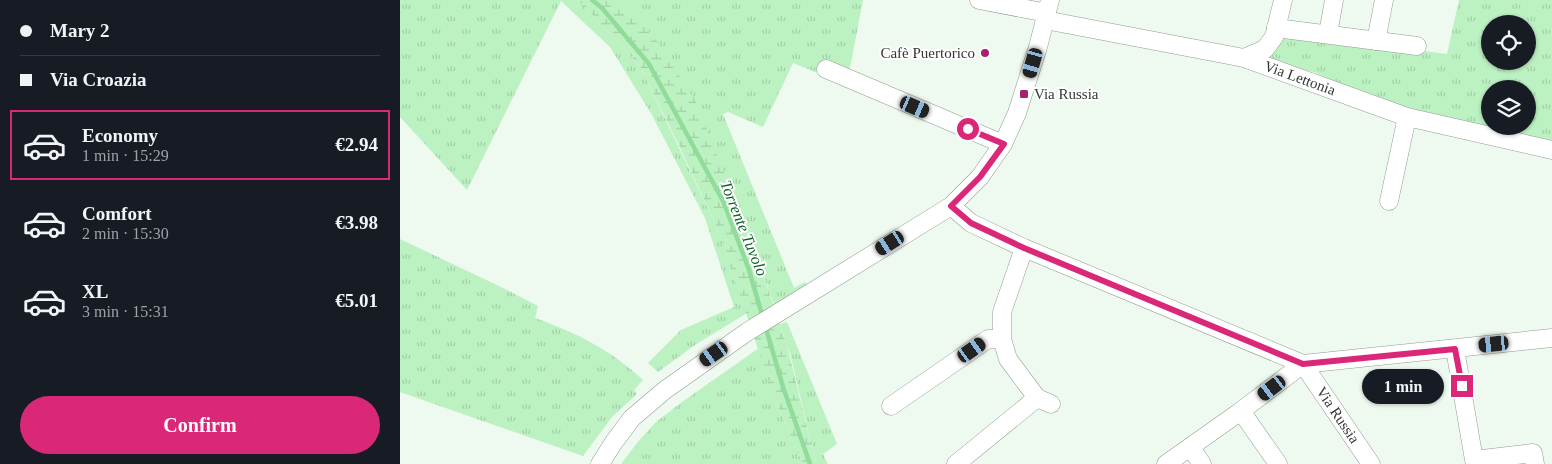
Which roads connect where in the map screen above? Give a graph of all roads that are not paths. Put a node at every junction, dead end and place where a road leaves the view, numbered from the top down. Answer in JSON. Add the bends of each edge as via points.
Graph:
{"nodes":[{"id":1,"x":979,"y":0,"type":"edge"},
{"id":2,"x":1283,"y":0,"type":"edge"},
{"id":3,"x":1334,"y":0,"type":"edge"},
{"id":4,"x":1384,"y":0,"type":"edge"},
{"id":5,"x":1047,"y":11,"type":"edge"},
{"id":6,"x":1276,"y":28,"type":"junction"},
{"id":7,"x":1328,"y":34,"type":"junction"},
{"id":8,"x":1376,"y":41,"type":"junction"},
{"id":9,"x":1417,"y":46,"type":"dead end"},
{"id":10,"x":1244,"y":58,"type":"junction"},
{"id":11,"x":826,"y":69,"type":"dead end"},
{"id":12,"x":1407,"y":117,"type":"junction"},
{"id":13,"x":1004,"y":144,"type":"junction"},
{"id":14,"x":1552,"y":150,"type":"edge"},
{"id":15,"x":1389,"y":201,"type":"dead end"},
{"id":16,"x":951,"y":206,"type":"junction"},
{"id":17,"x":1024,"y":248,"type":"junction"},
{"id":18,"x":1552,"y":338,"type":"edge"},
{"id":19,"x":1002,"y":339,"type":"junction"},
{"id":20,"x":1455,"y":349,"type":"junction"},
{"id":21,"x":1303,"y":364,"type":"junction"},
{"id":22,"x":892,"y":406,"type":"dead end"},
{"id":23,"x":1241,"y":411,"type":"junction"},
{"id":24,"x":1190,"y":448,"type":"junction"},
{"id":25,"x":600,"y":464,"type":"edge"},
{"id":26,"x":956,"y":464,"type":"edge"},
{"id":27,"x":1166,"y":464,"type":"edge"},
{"id":28,"x":1202,"y":464,"type":"edge"},
{"id":29,"x":1278,"y":464,"type":"edge"},
{"id":30,"x":1372,"y":464,"type":"edge"},
{"id":31,"x":1534,"y":464,"type":"edge"}],
"edges":[{"from":1,"to":5,"type":"street","name":"Via Lettonia"},
{"from":2,"to":6,"type":"street"},
{"from":3,"to":7,"type":"street"},
{"from":4,"to":8,"type":"street"},
{"from":5,"to":10,"type":"street","name":"Via Lettonia"},
{"from":5,"to":13,"type":"street","via":[[1024,94]]},
{"from":6,"to":7,"type":"street"},
{"from":6,"to":10,"type":"street","via":[[1265,49]]},
{"from":7,"to":8,"type":"street"},
{"from":8,"to":9,"type":"street"},
{"from":10,"to":12,"type":"street","name":"Via Lettonia"},
{"from":11,"to":13,"type":"street"},
{"from":12,"to":14,"type":"street","name":"Via Lettonia"},
{"from":12,"to":15,"type":"street"},
{"from":13,"to":16,"type":"street","via":[[980,177]]},
{"from":16,"to":17,"type":"street","via":[[971,223]]},
{"from":16,"to":25,"type":"street","via":[[747,332],[658,395],[632,418]]},
{"from":17,"to":19,"type":"street","via":[[1002,312]]},
{"from":17,"to":21,"type":"street"},
{"from":18,"to":20,"type":"street"},
{"from":19,"to":22,"type":"street","via":[[988,339]]},
{"from":19,"to":26,"type":"street","via":[[1008,359],[1044,401]]},
{"from":20,"to":21,"type":"street"},
{"from":20,"to":31,"type":"street","via":[[1474,460],[1533,453]]},
{"from":21,"to":23,"type":"street"},
{"from":21,"to":30,"type":"street","name":"Via Russia"},
{"from":23,"to":24,"type":"street"},
{"from":23,"to":29,"type":"street"},
{"from":24,"to":27,"type":"street"},
{"from":24,"to":28,"type":"street"}]}
